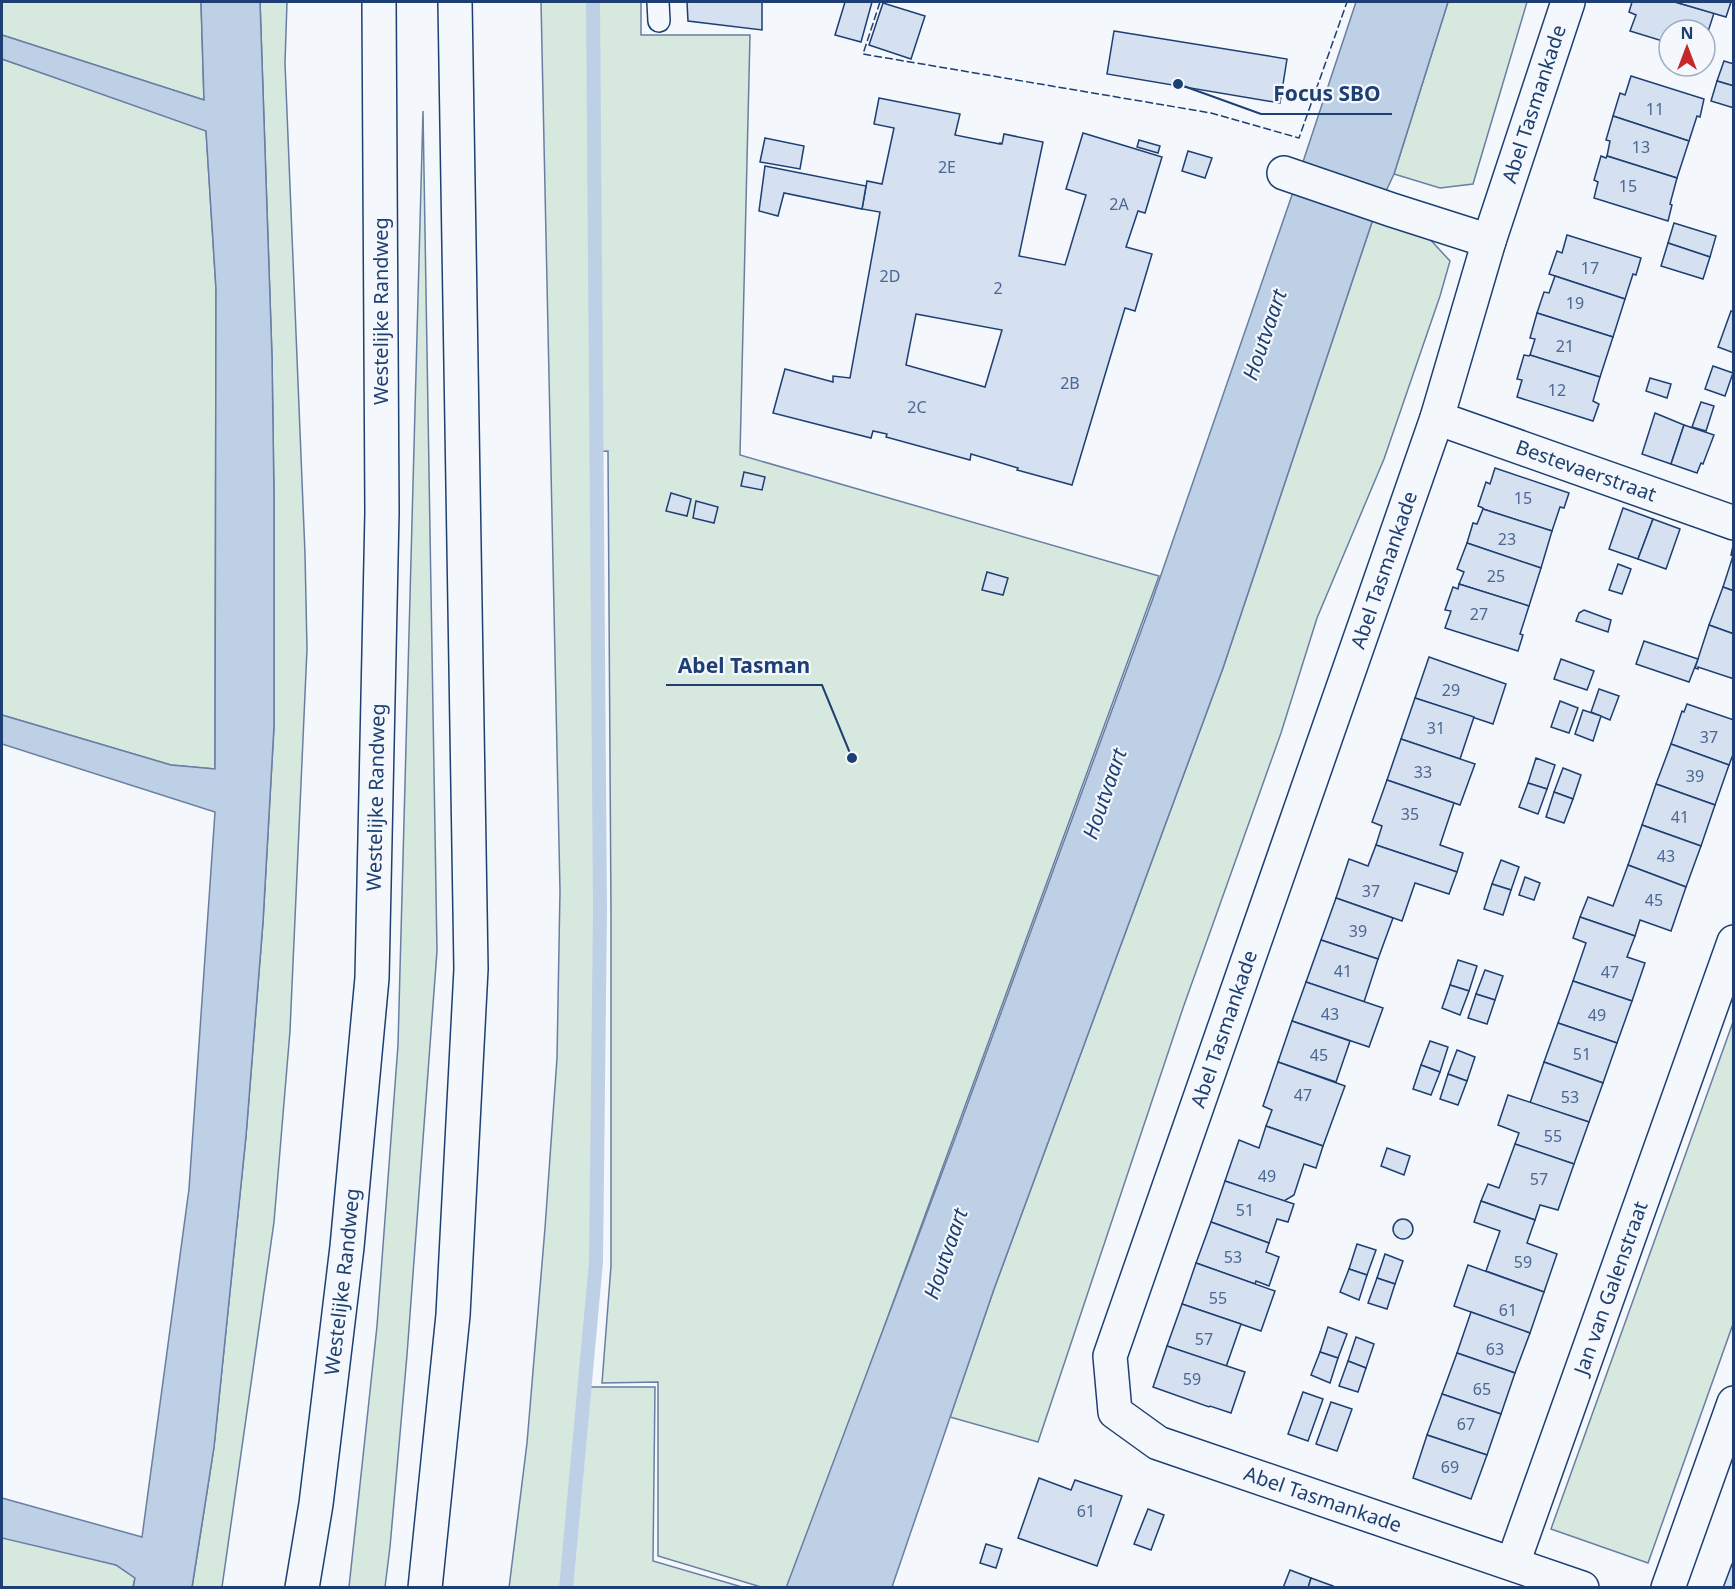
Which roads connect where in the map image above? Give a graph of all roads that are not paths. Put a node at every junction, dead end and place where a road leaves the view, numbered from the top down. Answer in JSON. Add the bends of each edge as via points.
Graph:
{"nodes":[{"id":1,"x":379,"y":2,"type":"edge"},
{"id":2,"x":455,"y":2,"type":"edge"},
{"id":3,"x":1568,"y":2,"type":"edge"},
{"id":4,"x":1284,"y":173,"type":"dead end"},
{"id":5,"x":1490,"y":241,"type":"junction"},
{"id":6,"x":1437,"y":418,"type":"junction"},
{"id":7,"x":1734,"y":523,"type":"edge"},
{"id":8,"x":1734,"y":942,"type":"edge"},
{"id":9,"x":1734,"y":1403,"type":"edge"},
{"id":10,"x":1513,"y":1563,"type":"junction"},
{"id":11,"x":302,"y":1587,"type":"edge"},
{"id":12,"x":425,"y":1587,"type":"edge"},
{"id":13,"x":1582,"y":1587,"type":"edge"},
{"id":14,"x":1668,"y":1587,"type":"edge"}],
"edges":[{"from":1,"to":11,"type":"street","name":"Westelijke Randweg","via":[[382,512],[372,978],[347,1247]]},
{"from":2,"to":12,"type":"street","via":[[471,969],[453,1315]]},
{"from":3,"to":5,"type":"street","name":"Abel Tasmankade"},
{"from":4,"to":5,"type":"street"},
{"from":5,"to":6,"type":"street","name":"Abel Tasmankade"},
{"from":6,"to":7,"type":"street","name":"Bestevaerstraat"},
{"from":6,"to":10,"type":"street","name":"Abel Tasmankade","via":[[1110,1356],[1115,1412],[1158,1443]]},
{"from":8,"to":10,"type":"street","name":"Jan van Galenstraat"},
{"from":9,"to":14,"type":"street"},
{"from":10,"to":13,"type":"street"}]}
